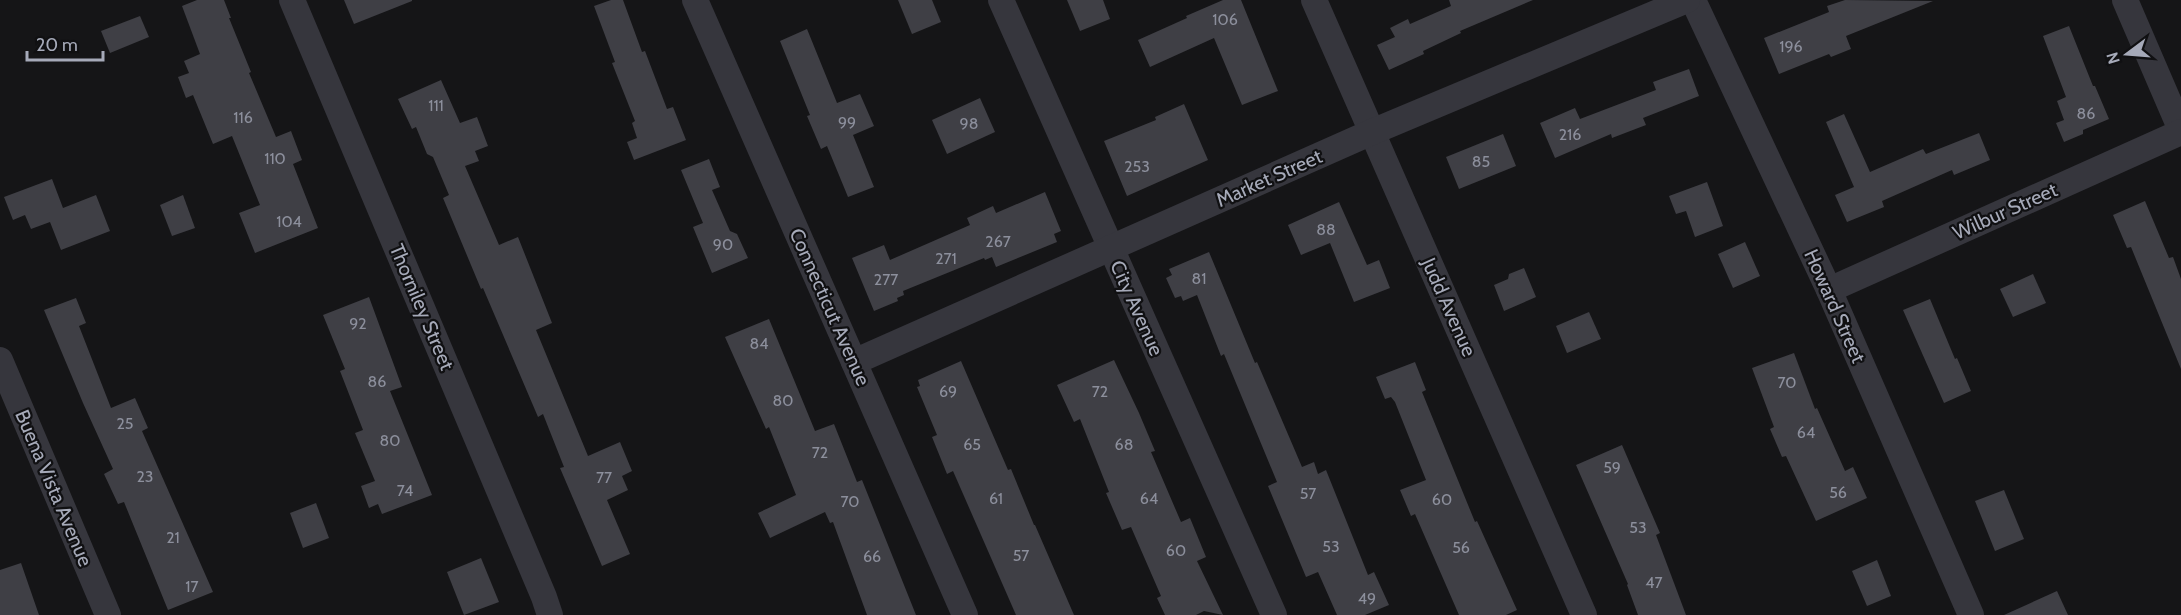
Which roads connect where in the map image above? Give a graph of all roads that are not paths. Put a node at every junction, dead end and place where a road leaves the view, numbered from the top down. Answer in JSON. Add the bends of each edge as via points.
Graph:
{"nodes":[{"id":1,"x":292,"y":0,"type":"edge"},
{"id":2,"x":695,"y":0,"type":"edge"},
{"id":3,"x":1001,"y":0,"type":"edge"},
{"id":4,"x":1314,"y":0,"type":"edge"},
{"id":5,"x":1688,"y":0,"type":"edge"},
{"id":6,"x":1693,"y":0,"type":"edge"},
{"id":7,"x":2125,"y":0,"type":"edge"},
{"id":8,"x":2181,"y":131,"type":"edge"},
{"id":9,"x":1372,"y":132,"type":"junction"},
{"id":10,"x":1111,"y":249,"type":"junction"},
{"id":11,"x":1829,"y":290,"type":"junction"},
{"id":12,"x":0,"y":360,"type":"edge"},
{"id":13,"x":854,"y":362,"type":"junction"},
{"id":14,"x":108,"y":615,"type":"edge"},
{"id":15,"x":550,"y":615,"type":"edge"},
{"id":16,"x":965,"y":615,"type":"edge"},
{"id":17,"x":1274,"y":615,"type":"edge"},
{"id":18,"x":1584,"y":615,"type":"edge"},
{"id":19,"x":1971,"y":615,"type":"edge"}],
"edges":[{"from":1,"to":15,"type":"street","name":"Thorniley Street"},
{"from":2,"to":13,"type":"street","name":"Connecticut Avenue"},
{"from":3,"to":10,"type":"street","name":"City Avenue"},
{"from":4,"to":9,"type":"street","name":"Judd Avenue"},
{"from":5,"to":9,"type":"street","name":"Market Street"},
{"from":6,"to":11,"type":"street","name":"Howard Street"},
{"from":7,"to":8,"type":"street"},
{"from":8,"to":11,"type":"street","name":"Wilbur Street"},
{"from":9,"to":10,"type":"street","name":"Market Street"},
{"from":9,"to":18,"type":"street","name":"Judd Avenue"},
{"from":10,"to":13,"type":"street","name":"Market Street"},
{"from":10,"to":17,"type":"street","name":"City Avenue"},
{"from":11,"to":19,"type":"street","name":"Howard Street"},
{"from":12,"to":14,"type":"street","name":"Buena Vista Avenue"},
{"from":13,"to":16,"type":"street","name":"Connecticut Avenue"}]}
